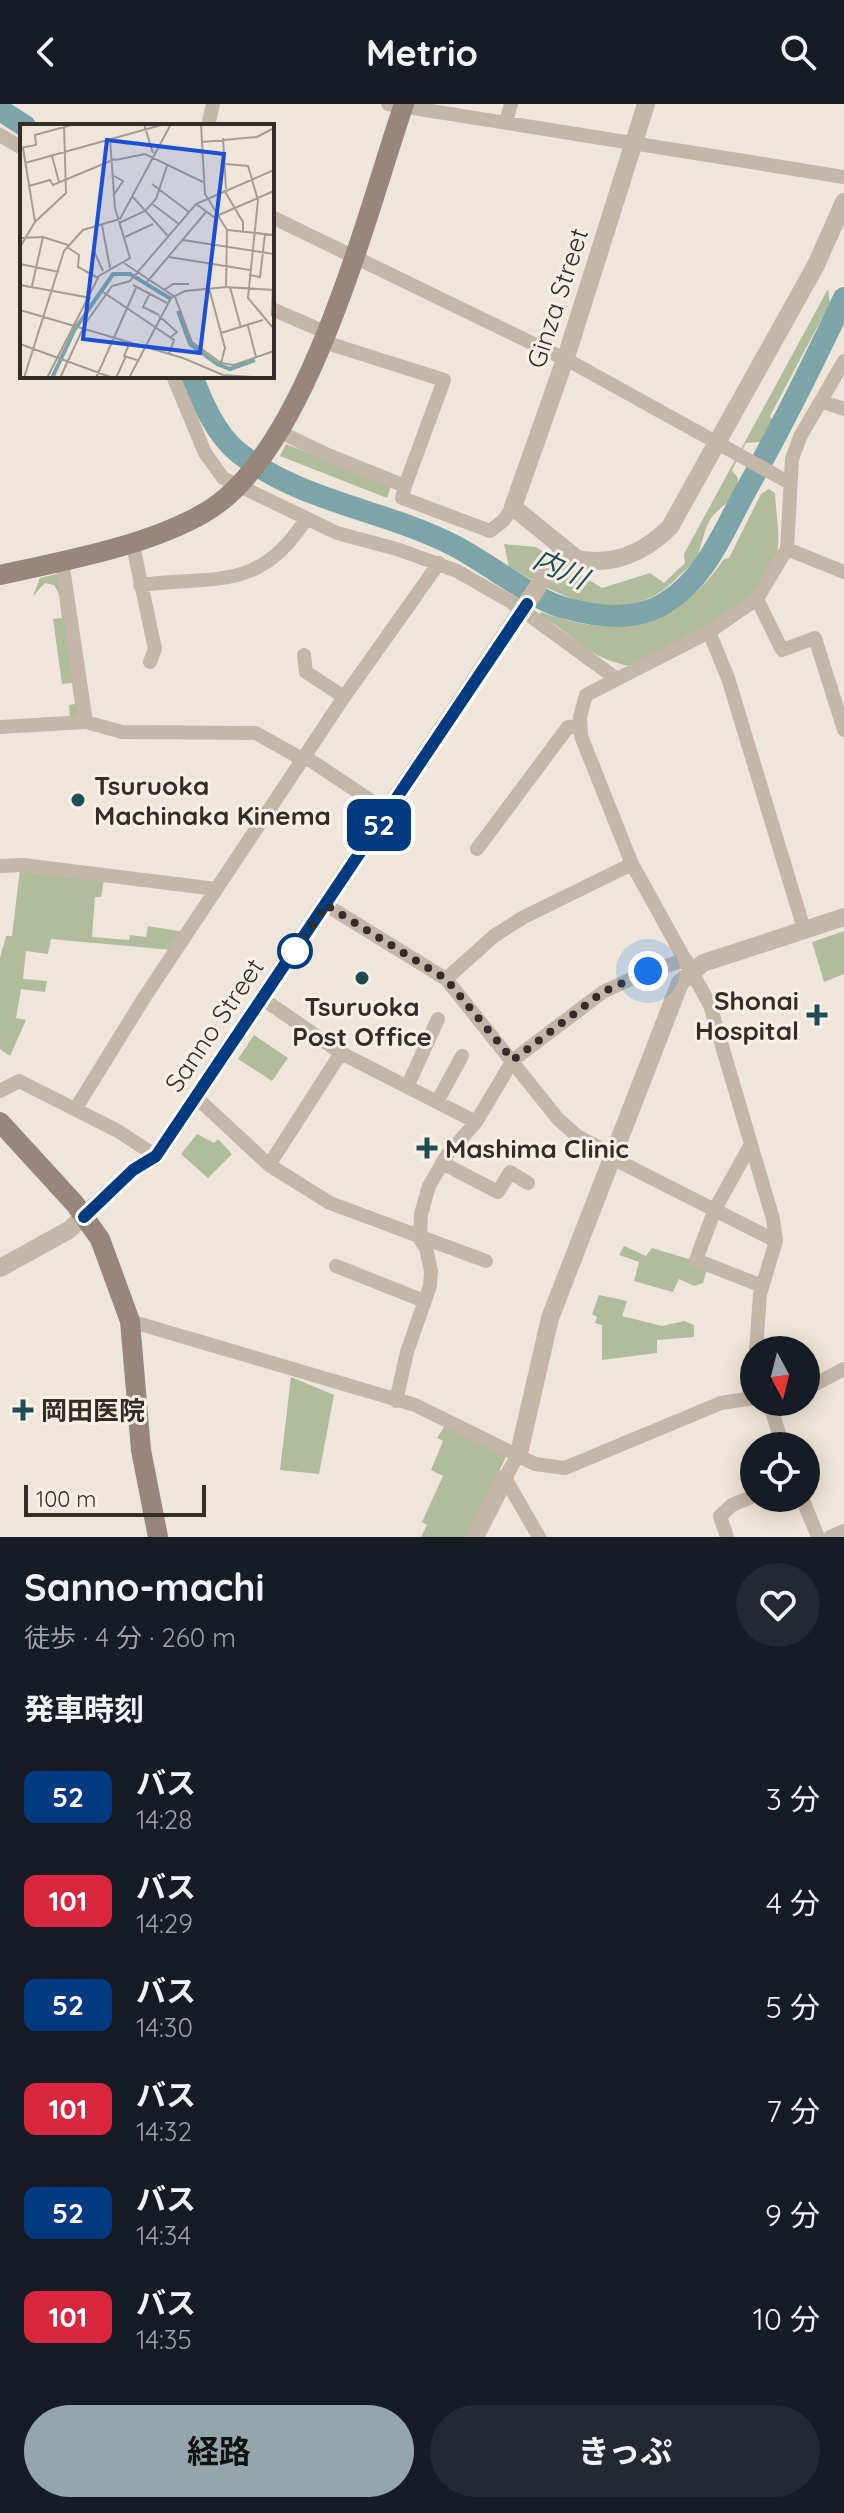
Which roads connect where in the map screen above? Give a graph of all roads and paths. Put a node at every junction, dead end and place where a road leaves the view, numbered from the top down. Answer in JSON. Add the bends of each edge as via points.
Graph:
{"nodes":[{"id":1,"x":213,"y":104,"type":"edge"},
{"id":2,"x":511,"y":104,"type":"edge"},
{"id":3,"x":646,"y":104,"type":"edge"},
{"id":4,"x":399,"y":105,"type":"edge"},
{"id":5,"x":506,"y":122,"type":"junction"},
{"id":6,"x":208,"y":124,"type":"edge"},
{"id":7,"x":0,"y":135,"type":"edge"},
{"id":8,"x":635,"y":143,"type":"junction"},
{"id":9,"x":20,"y":147,"type":"edge"},
{"id":10,"x":844,"y":177,"type":"edge"},
{"id":11,"x":844,"y":202,"type":"edge"},
{"id":12,"x":274,"y":218,"type":"edge"},
{"id":13,"x":352,"y":257,"type":"junction"},
{"id":14,"x":274,"y":310,"type":"edge"},
{"id":15,"x":323,"y":337,"type":"junction"},
{"id":16,"x":565,"y":359,"type":"junction"},
{"id":17,"x":844,"y":361,"type":"edge"},
{"id":18,"x":174,"y":378,"type":"edge"},
{"id":19,"x":821,"y":401,"type":"junction"},
{"id":20,"x":844,"y":409,"type":"edge"},
{"id":21,"x":277,"y":437,"type":"junction"},
{"id":22,"x":725,"y":448,"type":"junction"},
{"id":23,"x":783,"y":480,"type":"junction"},
{"id":24,"x":242,"y":484,"type":"junction"},
{"id":25,"x":405,"y":486,"type":"junction"},
{"id":26,"x":513,"y":507,"type":"junction"},
{"id":27,"x":306,"y":519,"type":"junction"},
{"id":28,"x":551,"y":539,"type":"junction"},
{"id":29,"x":132,"y":541,"type":"junction"},
{"id":30,"x":787,"y":549,"type":"junction"},
{"id":31,"x":557,"y":558,"type":"junction"},
{"id":32,"x":577,"y":559,"type":"junction"},
{"id":33,"x":62,"y":561,"type":"junction"},
{"id":34,"x":439,"y":563,"type":"junction"},
{"id":35,"x":844,"y":572,"type":"edge"},
{"id":36,"x":0,"y":575,"type":"edge"},
{"id":37,"x":140,"y":585,"type":"junction"},
{"id":38,"x":757,"y":599,"type":"junction"},
{"id":39,"x":524,"y":607,"type":"junction"},
{"id":40,"x":709,"y":632,"type":"junction"},
{"id":41,"x":304,"y":655,"type":"dead end"},
{"id":42,"x":150,"y":662,"type":"dead end"},
{"id":43,"x":617,"y":679,"type":"junction"},
{"id":44,"x":344,"y":697,"type":"junction"},
{"id":45,"x":86,"y":722,"type":"junction"},
{"id":46,"x":579,"y":726,"type":"junction"},
{"id":47,"x":0,"y":727,"type":"edge"},
{"id":48,"x":844,"y":730,"type":"edge"},
{"id":49,"x":303,"y":758,"type":"junction"},
{"id":50,"x":388,"y":812,"type":"junction"},
{"id":51,"x":477,"y":849,"type":"dead end"},
{"id":52,"x":632,"y":864,"type":"junction"},
{"id":53,"x":0,"y":866,"type":"edge"},
{"id":54,"x":216,"y":889,"type":"junction"},
{"id":55,"x":326,"y":905,"type":"junction"},
{"id":56,"x":844,"y":917,"type":"edge"},
{"id":57,"x":804,"y":929,"type":"junction"},
{"id":58,"x":690,"y":965,"type":"junction"},
{"id":59,"x":446,"y":979,"type":"junction"},
{"id":60,"x":263,"y":999,"type":"junction"},
{"id":61,"x":438,"y":1019,"type":"dead end"},
{"id":62,"x":341,"y":1053,"type":"junction"},
{"id":63,"x":462,"y":1056,"type":"dead end"},
{"id":64,"x":513,"y":1060,"type":"junction"},
{"id":65,"x":407,"y":1087,"type":"junction"},
{"id":66,"x":0,"y":1091,"type":"edge"},
{"id":67,"x":197,"y":1098,"type":"junction"},
{"id":68,"x":437,"y":1102,"type":"junction"},
{"id":69,"x":76,"y":1108,"type":"junction"},
{"id":70,"x":0,"y":1122,"type":"edge"},
{"id":71,"x":476,"y":1122,"type":"junction"},
{"id":72,"x":750,"y":1146,"type":"junction"},
{"id":73,"x":156,"y":1156,"type":"junction"},
{"id":74,"x":614,"y":1158,"type":"junction"},
{"id":75,"x":442,"y":1163,"type":"junction"},
{"id":76,"x":269,"y":1165,"type":"junction"},
{"id":77,"x":528,"y":1183,"type":"dead end"},
{"id":78,"x":715,"y":1209,"type":"junction"},
{"id":79,"x":84,"y":1217,"type":"junction"},
{"id":80,"x":420,"y":1239,"type":"junction"},
{"id":81,"x":776,"y":1241,"type":"junction"},
{"id":82,"x":486,"y":1261,"type":"dead end"},
{"id":83,"x":336,"y":1266,"type":"dead end"},
{"id":84,"x":0,"y":1268,"type":"edge"},
{"id":85,"x":762,"y":1286,"type":"junction"},
{"id":86,"x":424,"y":1301,"type":"junction"},
{"id":87,"x":130,"y":1321,"type":"junction"},
{"id":88,"x":757,"y":1336,"type":"edge"},
{"id":89,"x":844,"y":1369,"type":"edge"},
{"id":90,"x":820,"y":1382,"type":"edge"},
{"id":91,"x":740,"y":1400,"type":"edge"},
{"id":92,"x":396,"y":1401,"type":"junction"},
{"id":93,"x":519,"y":1453,"type":"junction"},
{"id":94,"x":505,"y":1478,"type":"junction"},
{"id":95,"x":740,"y":1502,"type":"edge"},
{"id":96,"x":808,"y":1512,"type":"edge"},
{"id":97,"x":844,"y":1531,"type":"edge"},
{"id":98,"x":158,"y":1537,"type":"edge"},
{"id":99,"x":475,"y":1537,"type":"edge"},
{"id":100,"x":539,"y":1537,"type":"edge"},
{"id":101,"x":727,"y":1537,"type":"edge"},
{"id":102,"x":818,"y":1537,"type":"edge"},
{"id":103,"x":830,"y":1537,"type":"edge"}],
"edges":[{"from":1,"to":6,"type":"street"},
{"from":2,"to":5,"type":"street"},
{"from":3,"to":8,"type":"street","name":"Ginza Street"},
{"from":4,"to":5,"type":"street"},
{"from":4,"to":13,"type":"main road"},
{"from":5,"to":8,"type":"street"},
{"from":7,"to":9,"type":"street"},
{"from":8,"to":10,"type":"street"},
{"from":8,"to":16,"type":"street","name":"Ginza Street"},
{"from":11,"to":22,"type":"street"},
{"from":12,"to":13,"type":"street"},
{"from":13,"to":15,"type":"main road"},
{"from":13,"to":16,"type":"street"},
{"from":14,"to":15,"type":"street"},
{"from":15,"to":21,"type":"main road"},
{"from":15,"to":25,"type":"street","via":[[444,380]]},
{"from":16,"to":22,"type":"street"},
{"from":16,"to":26,"type":"street","name":"Ginza Street"},
{"from":17,"to":19,"type":"street"},
{"from":18,"to":24,"type":"street","via":[[205,453],[223,478]]},
{"from":19,"to":20,"type":"street"},
{"from":19,"to":23,"type":"street"},
{"from":21,"to":24,"type":"main road"},
{"from":21,"to":25,"type":"street"},
{"from":22,"to":23,"type":"street"},
{"from":22,"to":32,"type":"street","via":[[654,543],[624,558]]},
{"from":23,"to":30,"type":"street"},
{"from":24,"to":27,"type":"street"},
{"from":24,"to":29,"type":"main road","via":[[205,513]]},
{"from":25,"to":26,"type":"street","via":[[402,498],[490,531]]},
{"from":26,"to":28,"type":"street"},
{"from":27,"to":34,"type":"street"},
{"from":27,"to":37,"type":"street","via":[[278,555],[252,573],[218,581]]},
{"from":28,"to":31,"type":"street"},
{"from":28,"to":32,"type":"street"},
{"from":29,"to":33,"type":"main road"},
{"from":29,"to":37,"type":"street"},
{"from":30,"to":35,"type":"street"},
{"from":30,"to":38,"type":"street"},
{"from":31,"to":32,"type":"street"},
{"from":31,"to":39,"type":"street","name":"Sanno Street"},
{"from":33,"to":36,"type":"main road"},
{"from":33,"to":45,"type":"street"},
{"from":34,"to":39,"type":"street"},
{"from":34,"to":44,"type":"street"},
{"from":37,"to":42,"type":"street","via":[[155,649]]},
{"from":38,"to":40,"type":"street"},
{"from":38,"to":48,"type":"street","via":[[782,650],[815,638]]},
{"from":39,"to":43,"type":"street"},
{"from":39,"to":50,"type":"street","name":"Sanno Street"},
{"from":40,"to":43,"type":"street"},
{"from":40,"to":57,"type":"street","via":[[728,678]]},
{"from":41,"to":44,"type":"street","via":[[306,672]]},
{"from":43,"to":46,"type":"street","via":[[586,695]]},
{"from":44,"to":49,"type":"street"},
{"from":45,"to":47,"type":"street"},
{"from":45,"to":49,"type":"street","via":[[122,732],[256,733]]},
{"from":46,"to":51,"type":"street","via":[[568,727]]},
{"from":46,"to":52,"type":"street"},
{"from":49,"to":50,"type":"street"},
{"from":49,"to":54,"type":"street"},
{"from":50,"to":55,"type":"street","name":"Sanno Street"},
{"from":52,"to":58,"type":"street"},
{"from":52,"to":59,"type":"street","via":[[522,918]]},
{"from":53,"to":54,"type":"street"},
{"from":54,"to":69,"type":"street"},
{"from":55,"to":59,"type":"street"},
{"from":55,"to":60,"type":"street","name":"Sanno Street"},
{"from":56,"to":57,"type":"street"},
{"from":57,"to":58,"type":"street"},
{"from":58,"to":64,"type":"street","via":[[648,971],[603,992]]},
{"from":58,"to":72,"type":"street","via":[[729,1060]]},
{"from":58,"to":74,"type":"street","via":[[671,1001]]},
{"from":59,"to":64,"type":"street"},
{"from":60,"to":62,"type":"street"},
{"from":60,"to":67,"type":"street","name":"Sanno Street"},
{"from":61,"to":65,"type":"street"},
{"from":62,"to":65,"type":"street"},
{"from":62,"to":76,"type":"street"},
{"from":63,"to":68,"type":"street"},
{"from":64,"to":71,"type":"street"},
{"from":64,"to":74,"type":"street","via":[[558,1119]]},
{"from":65,"to":68,"type":"street"},
{"from":66,"to":69,"type":"street","via":[[19,1081]]},
{"from":67,"to":73,"type":"street","name":"Sanno Street"},
{"from":67,"to":76,"type":"street"},
{"from":68,"to":71,"type":"street"},
{"from":69,"to":73,"type":"street"},
{"from":70,"to":79,"type":"main road"},
{"from":71,"to":75,"type":"street"},
{"from":72,"to":78,"type":"street"},
{"from":72,"to":81,"type":"street"},
{"from":73,"to":79,"type":"street","name":"Sanno Street","via":[[133,1170]]},
{"from":74,"to":78,"type":"street"},
{"from":74,"to":93,"type":"street","via":[[550,1318]]},
{"from":75,"to":77,"type":"street","via":[[498,1192],[510,1172]]},
{"from":75,"to":80,"type":"street","via":[[425,1200]]},
{"from":76,"to":80,"type":"street","via":[[330,1203]]},
{"from":78,"to":81,"type":"street"},
{"from":78,"to":85,"type":"street","via":[[696,1260]]},
{"from":79,"to":84,"type":"street","name":"Sanno Street"},
{"from":79,"to":87,"type":"main road","via":[[100,1239]]},
{"from":80,"to":82,"type":"street"},
{"from":80,"to":86,"type":"street","via":[[431,1271]]},
{"from":81,"to":85,"type":"street"},
{"from":83,"to":86,"type":"street"},
{"from":85,"to":88,"type":"street"},
{"from":86,"to":92,"type":"street"},
{"from":87,"to":92,"type":"street"},
{"from":87,"to":98,"type":"main road","via":[[141,1450]]},
{"from":89,"to":90,"type":"street"},
{"from":91,"to":93,"type":"street","via":[[721,1403],[565,1468],[535,1464]]},
{"from":92,"to":93,"type":"street"},
{"from":93,"to":94,"type":"street"},
{"from":94,"to":99,"type":"street"},
{"from":94,"to":100,"type":"street"},
{"from":95,"to":101,"type":"street","via":[[720,1516]]},
{"from":96,"to":102,"type":"street"},
{"from":97,"to":103,"type":"street"}]}
